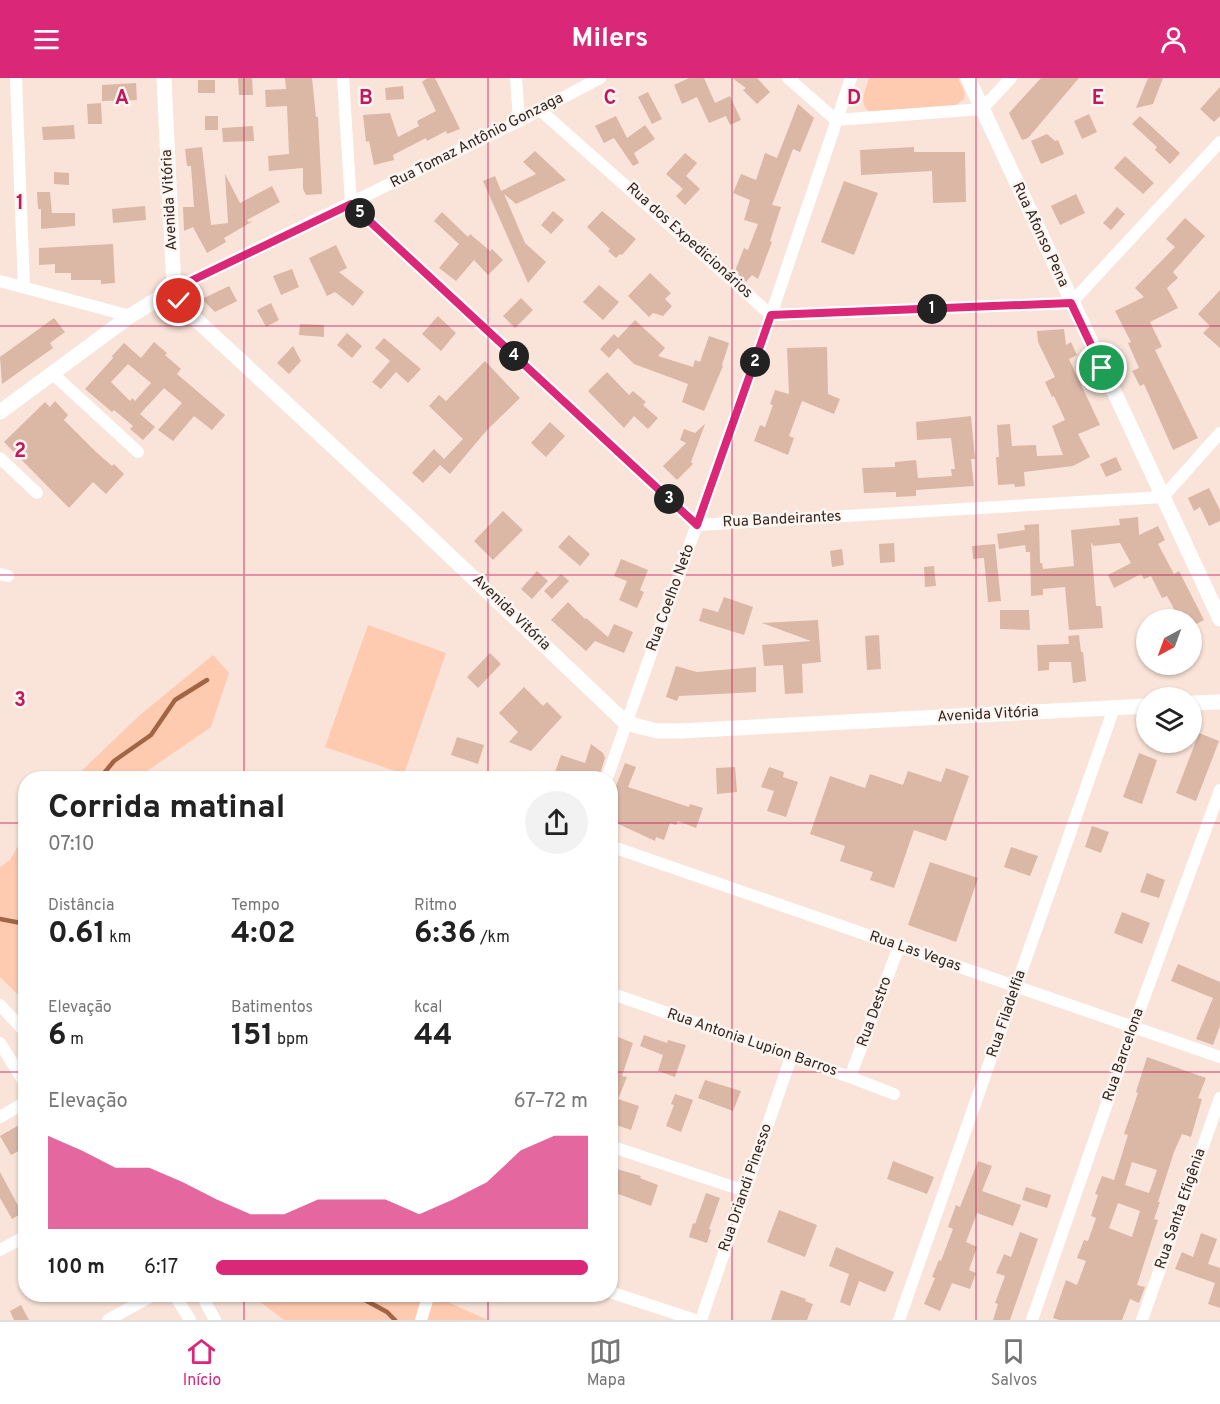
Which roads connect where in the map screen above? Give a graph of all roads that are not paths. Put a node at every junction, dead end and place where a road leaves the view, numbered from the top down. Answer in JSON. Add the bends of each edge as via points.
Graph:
{"nodes":[{"id":1,"x":16,"y":78,"type":"edge"},
{"id":2,"x":164,"y":78,"type":"edge"},
{"id":3,"x":343,"y":78,"type":"edge"},
{"id":4,"x":516,"y":78,"type":"edge"},
{"id":5,"x":600,"y":78,"type":"edge"},
{"id":6,"x":788,"y":78,"type":"edge"},
{"id":7,"x":851,"y":78,"type":"edge"},
{"id":8,"x":968,"y":78,"type":"edge"},
{"id":9,"x":1011,"y":78,"type":"edge"},
{"id":10,"x":982,"y":109,"type":"junction"},
{"id":11,"x":540,"y":110,"type":"junction"},
{"id":12,"x":836,"y":120,"type":"junction"},
{"id":13,"x":519,"y":121,"type":"junction"},
{"id":14,"x":1220,"y":142,"type":"edge"},
{"id":15,"x":351,"y":204,"type":"junction"},
{"id":16,"x":0,"y":280,"type":"edge"},
{"id":17,"x":24,"y":287,"type":"junction"},
{"id":18,"x":174,"y":289,"type":"junction"},
{"id":19,"x":1071,"y":303,"type":"junction"},
{"id":20,"x":771,"y":315,"type":"junction"},
{"id":21,"x":130,"y":316,"type":"junction"},
{"id":22,"x":51,"y":373,"type":"junction"},
{"id":23,"x":0,"y":412,"type":"edge"},
{"id":24,"x":1220,"y":433,"type":"edge"},
{"id":25,"x":138,"y":452,"type":"dead end"},
{"id":26,"x":0,"y":458,"type":"edge"},
{"id":27,"x":38,"y":493,"type":"dead end"},
{"id":28,"x":1163,"y":497,"type":"junction"},
{"id":29,"x":697,"y":525,"type":"junction"},
{"id":30,"x":1220,"y":619,"type":"edge"},
{"id":31,"x":1220,"y":702,"type":"edge"},
{"id":32,"x":1202,"y":703,"type":"edge"},
{"id":33,"x":1136,"y":707,"type":"edge"},
{"id":34,"x":1114,"y":708,"type":"junction"},
{"id":35,"x":626,"y":723,"type":"junction"},
{"id":36,"x":609,"y":771,"type":"edge"},
{"id":37,"x":1220,"y":790,"type":"edge"},
{"id":38,"x":618,"y":849,"type":"edge"},
{"id":39,"x":899,"y":946,"type":"junction"},
{"id":40,"x":1016,"y":987,"type":"junction"},
{"id":41,"x":618,"y":996,"type":"edge"},
{"id":42,"x":0,"y":1005,"type":"edge"},
{"id":43,"x":18,"y":1024,"type":"edge"},
{"id":44,"x":1133,"y":1028,"type":"junction"},
{"id":45,"x":0,"y":1043,"type":"edge"},
{"id":46,"x":791,"y":1057,"type":"junction"},
{"id":47,"x":1220,"y":1057,"type":"edge"},
{"id":48,"x":18,"y":1072,"type":"edge"},
{"id":49,"x":850,"y":1077,"type":"junction"},
{"id":50,"x":894,"y":1095,"type":"dead end"},
{"id":51,"x":1220,"y":1098,"type":"edge"},
{"id":52,"x":18,"y":1107,"type":"edge"},
{"id":53,"x":0,"y":1117,"type":"edge"},
{"id":54,"x":618,"y":1149,"type":"edge"},
{"id":55,"x":745,"y":1191,"type":"junction"},
{"id":56,"x":18,"y":1240,"type":"edge"},
{"id":57,"x":0,"y":1250,"type":"edge"},
{"id":58,"x":618,"y":1295,"type":"edge"},
{"id":59,"x":141,"y":1302,"type":"edge"},
{"id":60,"x":179,"y":1302,"type":"edge"},
{"id":61,"x":205,"y":1302,"type":"edge"},
{"id":62,"x":427,"y":1302,"type":"edge"},
{"id":63,"x":108,"y":1320,"type":"edge"},
{"id":64,"x":190,"y":1320,"type":"edge"},
{"id":65,"x":215,"y":1320,"type":"edge"},
{"id":66,"x":421,"y":1320,"type":"edge"},
{"id":67,"x":695,"y":1320,"type":"edge"},
{"id":68,"x":701,"y":1320,"type":"edge"},
{"id":69,"x":899,"y":1320,"type":"edge"},
{"id":70,"x":1032,"y":1320,"type":"edge"},
{"id":71,"x":1142,"y":1320,"type":"edge"}],
"edges":[{"from":1,"to":17,"type":"street"},
{"from":2,"to":18,"type":"street","name":"Avenida Vitória"},
{"from":3,"to":15,"type":"street"},
{"from":4,"to":13,"type":"street"},
{"from":5,"to":11,"type":"street","name":"Rua Tomaz Antônio Gonzaga"},
{"from":6,"to":12,"type":"street"},
{"from":7,"to":12,"type":"street","name":"Rua Coelho Neto"},
{"from":8,"to":10,"type":"street","name":"Rua Afonso Pena"},
{"from":9,"to":10,"type":"street"},
{"from":10,"to":12,"type":"street"},
{"from":10,"to":19,"type":"street","name":"Rua Afonso Pena"},
{"from":11,"to":13,"type":"street","name":"Rua Tomaz Antônio Gonzaga"},
{"from":11,"to":20,"type":"street","name":"Rua dos Expedicionários"},
{"from":12,"to":20,"type":"street","name":"Rua Coelho Neto"},
{"from":13,"to":15,"type":"street","name":"Rua Tomaz Antônio Gonzaga"},
{"from":14,"to":19,"type":"street"},
{"from":15,"to":18,"type":"street","name":"Rua Tomaz Antônio Gonzaga"},
{"from":15,"to":29,"type":"street"},
{"from":16,"to":17,"type":"street"},
{"from":17,"to":21,"type":"street"},
{"from":18,"to":21,"type":"street","name":"Rua Tomaz Antônio Gonzaga"},
{"from":18,"to":35,"type":"street","name":"Avenida Vitória","via":[[188,312]]},
{"from":19,"to":20,"type":"street"},
{"from":19,"to":28,"type":"street","name":"Rua Afonso Pena"},
{"from":20,"to":29,"type":"street","name":"Rua Coelho Neto"},
{"from":21,"to":22,"type":"street","name":"Rua Tomaz Antônio Gonzaga"},
{"from":22,"to":23,"type":"street","name":"Rua Tomaz Antônio Gonzaga"},
{"from":22,"to":25,"type":"street"},
{"from":24,"to":28,"type":"street"},
{"from":26,"to":27,"type":"street"},
{"from":28,"to":29,"type":"street","name":"Rua Bandeirantes"},
{"from":28,"to":30,"type":"street","name":"Rua Afonso Pena"},
{"from":29,"to":35,"type":"street","name":"Rua Coelho Neto"},
{"from":31,"to":32,"type":"street"},
{"from":33,"to":34,"type":"street","name":"Avenida Vitória"},
{"from":34,"to":35,"type":"street","name":"Avenida Vitória","via":[[680,731],[657,731]]},
{"from":34,"to":40,"type":"street","name":"Rua Filadelfia"},
{"from":35,"to":36,"type":"street","name":"Rua Coelho Neto"},
{"from":37,"to":44,"type":"street","name":"Rua Barcelona"},
{"from":38,"to":39,"type":"street","name":"Rua Las Vegas"},
{"from":39,"to":40,"type":"street","name":"Rua Las Vegas"},
{"from":39,"to":49,"type":"street","name":"Rua Destro"},
{"from":40,"to":44,"type":"street","name":"Rua Las Vegas"},
{"from":40,"to":69,"type":"street","name":"Rua Filadelfia"},
{"from":41,"to":46,"type":"street","name":"Rua Antonia Lupion Barros"},
{"from":42,"to":43,"type":"street"},
{"from":44,"to":47,"type":"street","name":"Rua Las Vegas"},
{"from":44,"to":70,"type":"street","name":"Rua Barcelona"},
{"from":45,"to":48,"type":"street"},
{"from":46,"to":49,"type":"street","name":"Rua Antonia Lupion Barros"},
{"from":46,"to":55,"type":"street","name":"Rua Driandi Pinesso"},
{"from":49,"to":50,"type":"street","name":"Rua Antonia Lupion Barros"},
{"from":51,"to":71,"type":"street","name":"Rua Santa Efigênia"},
{"from":52,"to":53,"type":"street"},
{"from":54,"to":55,"type":"street"},
{"from":55,"to":68,"type":"street","name":"Rua Driandi Pinesso"},
{"from":56,"to":57,"type":"street"},
{"from":58,"to":67,"type":"street"},
{"from":59,"to":63,"type":"street"},
{"from":60,"to":64,"type":"street"},
{"from":61,"to":65,"type":"street"},
{"from":62,"to":66,"type":"street"}]}
